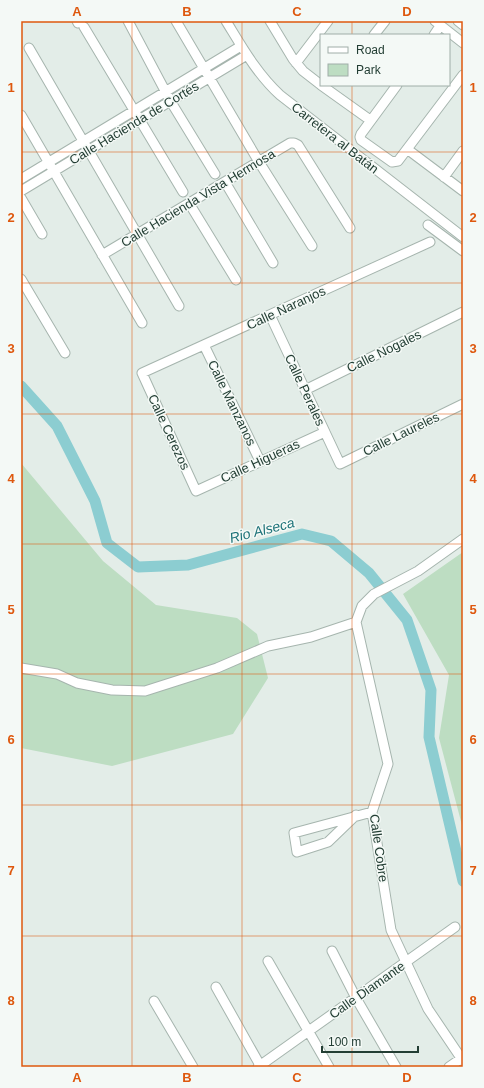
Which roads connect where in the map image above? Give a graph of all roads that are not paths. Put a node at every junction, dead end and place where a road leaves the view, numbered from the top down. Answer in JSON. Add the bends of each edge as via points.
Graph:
{"nodes":[{"id":1,"x":128,"y":21,"type":"edge"},
{"id":2,"x":176,"y":21,"type":"edge"},
{"id":3,"x":226,"y":21,"type":"edge"},
{"id":4,"x":270,"y":21,"type":"edge"},
{"id":5,"x":328,"y":21,"type":"edge"},
{"id":6,"x":385,"y":21,"type":"edge"},
{"id":7,"x":458,"y":21,"type":"edge"},
{"id":8,"x":80,"y":23,"type":"edge"},
{"id":9,"x":438,"y":24,"type":"edge"},
{"id":10,"x":463,"y":25,"type":"edge"},
{"id":11,"x":375,"y":34,"type":"edge"},
{"id":12,"x":434,"y":34,"type":"edge"},
{"id":13,"x":463,"y":43,"type":"edge"},
{"id":14,"x":241,"y":46,"type":"junction"},
{"id":15,"x":29,"y":48,"type":"dead end"},
{"id":16,"x":247,"y":55,"type":"junction"},
{"id":17,"x":296,"y":63,"type":"junction"},
{"id":18,"x":204,"y":68,"type":"junction"},
{"id":19,"x":463,"y":75,"type":"edge"},
{"id":20,"x":209,"y":78,"type":"junction"},
{"id":21,"x":320,"y":84,"type":"edge"},
{"id":22,"x":324,"y":86,"type":"edge"},
{"id":23,"x":395,"y":86,"type":"edge"},
{"id":24,"x":334,"y":89,"type":"edge"},
{"id":25,"x":166,"y":92,"type":"junction"},
{"id":26,"x":171,"y":102,"type":"junction"},
{"id":27,"x":134,"y":111,"type":"junction"},
{"id":28,"x":21,"y":115,"type":"edge"},
{"id":29,"x":139,"y":120,"type":"junction"},
{"id":30,"x":370,"y":120,"type":"junction"},
{"id":31,"x":83,"y":141,"type":"junction"},
{"id":32,"x":407,"y":149,"type":"junction"},
{"id":33,"x":88,"y":150,"type":"junction"},
{"id":34,"x":463,"y":152,"type":"edge"},
{"id":35,"x":48,"y":162,"type":"junction"},
{"id":36,"x":259,"y":162,"type":"junction"},
{"id":37,"x":54,"y":171,"type":"junction"},
{"id":38,"x":215,"y":174,"type":"dead end"},
{"id":39,"x":444,"y":177,"type":"junction"},
{"id":40,"x":21,"y":179,"type":"edge"},
{"id":41,"x":225,"y":182,"type":"junction"},
{"id":42,"x":21,"y":191,"type":"edge"},
{"id":43,"x":463,"y":191,"type":"edge"},
{"id":44,"x":183,"y":192,"type":"dead end"},
{"id":45,"x":21,"y":198,"type":"edge"},
{"id":46,"x":189,"y":203,"type":"junction"},
{"id":47,"x":428,"y":224,"type":"dead end"},
{"id":48,"x":350,"y":228,"type":"dead end"},
{"id":49,"x":42,"y":234,"type":"dead end"},
{"id":50,"x":137,"y":234,"type":"junction"},
{"id":51,"x":463,"y":237,"type":"edge"},
{"id":52,"x":430,"y":242,"type":"dead end"},
{"id":53,"x":312,"y":246,"type":"dead end"},
{"id":54,"x":463,"y":251,"type":"edge"},
{"id":55,"x":102,"y":255,"type":"junction"},
{"id":56,"x":273,"y":263,"type":"dead end"},
{"id":57,"x":21,"y":279,"type":"edge"},
{"id":58,"x":236,"y":280,"type":"dead end"},
{"id":59,"x":179,"y":306,"type":"dead end"},
{"id":60,"x":463,"y":312,"type":"edge"},
{"id":61,"x":270,"y":315,"type":"junction"},
{"id":62,"x":142,"y":323,"type":"dead end"},
{"id":63,"x":204,"y":345,"type":"junction"},
{"id":64,"x":65,"y":353,"type":"dead end"},
{"id":65,"x":142,"y":373,"type":"joint"},
{"id":66,"x":305,"y":390,"type":"junction"},
{"id":67,"x":462,"y":406,"type":"edge"},
{"id":68,"x":324,"y":432,"type":"junction"},
{"id":69,"x":260,"y":461,"type":"junction"},
{"id":70,"x":340,"y":464,"type":"joint"},
{"id":71,"x":196,"y":491,"type":"joint"},
{"id":72,"x":463,"y":539,"type":"edge"},
{"id":73,"x":356,"y":622,"type":"junction"},
{"id":74,"x":21,"y":668,"type":"edge"},
{"id":75,"x":372,"y":812,"type":"junction"},
{"id":76,"x":356,"y":815,"type":"junction"},
{"id":77,"x":455,"y":927,"type":"dead end"},
{"id":78,"x":332,"y":951,"type":"dead end"},
{"id":79,"x":268,"y":961,"type":"dead end"},
{"id":80,"x":406,"y":962,"type":"junction"},
{"id":81,"x":216,"y":987,"type":"dead end"},
{"id":82,"x":356,"y":998,"type":"junction"},
{"id":83,"x":154,"y":1000,"type":"dead end"},
{"id":84,"x":308,"y":1031,"type":"junction"},
{"id":85,"x":462,"y":1060,"type":"edge"},
{"id":86,"x":193,"y":1067,"type":"edge"},
{"id":87,"x":260,"y":1067,"type":"edge"},
{"id":88,"x":329,"y":1067,"type":"edge"},
{"id":89,"x":396,"y":1067,"type":"edge"},
{"id":90,"x":449,"y":1067,"type":"edge"}],
"edges":[{"from":1,"to":25,"type":"street"},
{"from":2,"to":18,"type":"street"},
{"from":3,"to":14,"type":"street","name":"Carretera al Batán"},
{"from":4,"to":17,"type":"street"},
{"from":5,"to":17,"type":"street"},
{"from":6,"to":11,"type":"street"},
{"from":7,"to":10,"type":"street"},
{"from":8,"to":27,"type":"street"},
{"from":9,"to":12,"type":"street"},
{"from":9,"to":13,"type":"street"},
{"from":14,"to":16,"type":"street","name":"Carretera al Batán"},
{"from":14,"to":18,"type":"street","name":"Calle Hacienda de Cortés"},
{"from":15,"to":31,"type":"street"},
{"from":16,"to":20,"type":"street","name":"Calle Hacienda de Cortés"},
{"from":16,"to":51,"type":"street","name":"Carretera al Batán","via":[[269,85],[280,95]]},
{"from":17,"to":21,"type":"street"},
{"from":18,"to":20,"type":"street"},
{"from":18,"to":25,"type":"street","name":"Calle Hacienda de Cortés"},
{"from":19,"to":32,"type":"street"},
{"from":20,"to":26,"type":"street","name":"Calle Hacienda de Cortés"},
{"from":20,"to":36,"type":"street"},
{"from":22,"to":24,"type":"street"},
{"from":23,"to":30,"type":"street"},
{"from":24,"to":30,"type":"street"},
{"from":25,"to":26,"type":"street"},
{"from":25,"to":27,"type":"street","name":"Calle Hacienda de Cortés"},
{"from":26,"to":29,"type":"street","name":"Calle Hacienda de Cortés"},
{"from":26,"to":38,"type":"street"},
{"from":27,"to":29,"type":"street"},
{"from":27,"to":31,"type":"street","name":"Calle Hacienda de Cortés"},
{"from":28,"to":35,"type":"street"},
{"from":29,"to":33,"type":"street","name":"Calle Hacienda de Cortés"},
{"from":29,"to":44,"type":"street"},
{"from":30,"to":32,"type":"street","via":[[361,134],[361,140],[392,162],[398,161]]},
{"from":31,"to":33,"type":"street"},
{"from":31,"to":35,"type":"street","name":"Calle Hacienda de Cortés"},
{"from":32,"to":39,"type":"street"},
{"from":33,"to":37,"type":"street","name":"Calle Hacienda de Cortés"},
{"from":33,"to":50,"type":"street"},
{"from":34,"to":39,"type":"street"},
{"from":35,"to":37,"type":"street"},
{"from":35,"to":40,"type":"street","name":"Calle Hacienda de Cortés"},
{"from":36,"to":41,"type":"street","name":"Calle Hacienda Vista Hermosa"},
{"from":36,"to":48,"type":"street","name":"Calle Hacienda Vista Hermosa","via":[[290,144],[298,145]]},
{"from":36,"to":53,"type":"street"},
{"from":37,"to":42,"type":"street","name":"Calle Hacienda de Cortés"},
{"from":37,"to":55,"type":"street"},
{"from":39,"to":43,"type":"street"},
{"from":41,"to":46,"type":"street","name":"Calle Hacienda Vista Hermosa"},
{"from":41,"to":56,"type":"street"},
{"from":45,"to":49,"type":"street"},
{"from":46,"to":50,"type":"street","name":"Calle Hacienda Vista Hermosa"},
{"from":46,"to":58,"type":"street"},
{"from":47,"to":54,"type":"street"},
{"from":50,"to":55,"type":"street","name":"Calle Hacienda Vista Hermosa"},
{"from":50,"to":59,"type":"street"},
{"from":52,"to":61,"type":"street","name":"Calle Naranjos"},
{"from":55,"to":62,"type":"street"},
{"from":57,"to":64,"type":"street"},
{"from":60,"to":66,"type":"street","name":"Calle Nogales"},
{"from":61,"to":63,"type":"street","name":"Calle Naranjos"},
{"from":61,"to":66,"type":"street","name":"Calle Perales"},
{"from":63,"to":65,"type":"street","name":"Calle Naranjos"},
{"from":63,"to":69,"type":"street","name":"Calle Manzanos"},
{"from":65,"to":71,"type":"street","name":"Calle Cerezos"},
{"from":66,"to":68,"type":"street","name":"Calle Perales"},
{"from":67,"to":70,"type":"street","name":"Calle Laureles"},
{"from":68,"to":69,"type":"street","name":"Calle Higueras"},
{"from":68,"to":70,"type":"street","name":"Calle Perales"},
{"from":69,"to":71,"type":"street","name":"Calle Higueras"},
{"from":72,"to":73,"type":"street","via":[[418,571],[374,594],[362,606]]},
{"from":73,"to":74,"type":"street","via":[[311,637],[268,646],[216,668],[145,691],[112,690],[77,683],[57,674]]},
{"from":73,"to":75,"type":"street","name":"Calle Cobre","via":[[388,764]]},
{"from":75,"to":76,"type":"street"},
{"from":75,"to":80,"type":"street","name":"Calle Cobre","via":[[391,930]]},
{"from":76,"to":76,"type":"street","via":[[294,833],[297,852],[328,842]]},
{"from":77,"to":80,"type":"street","name":"Calle Diamante"},
{"from":78,"to":82,"type":"street"},
{"from":79,"to":84,"type":"street"},
{"from":80,"to":82,"type":"street","name":"Calle Diamante"},
{"from":80,"to":85,"type":"street","name":"Calle Cobre","via":[[428,1009]]},
{"from":81,"to":87,"type":"street"},
{"from":82,"to":84,"type":"street","name":"Calle Diamante"},
{"from":82,"to":89,"type":"street"},
{"from":83,"to":86,"type":"street"},
{"from":84,"to":87,"type":"street","name":"Calle Diamante"},
{"from":84,"to":88,"type":"street"},
{"from":85,"to":90,"type":"street"}]}
